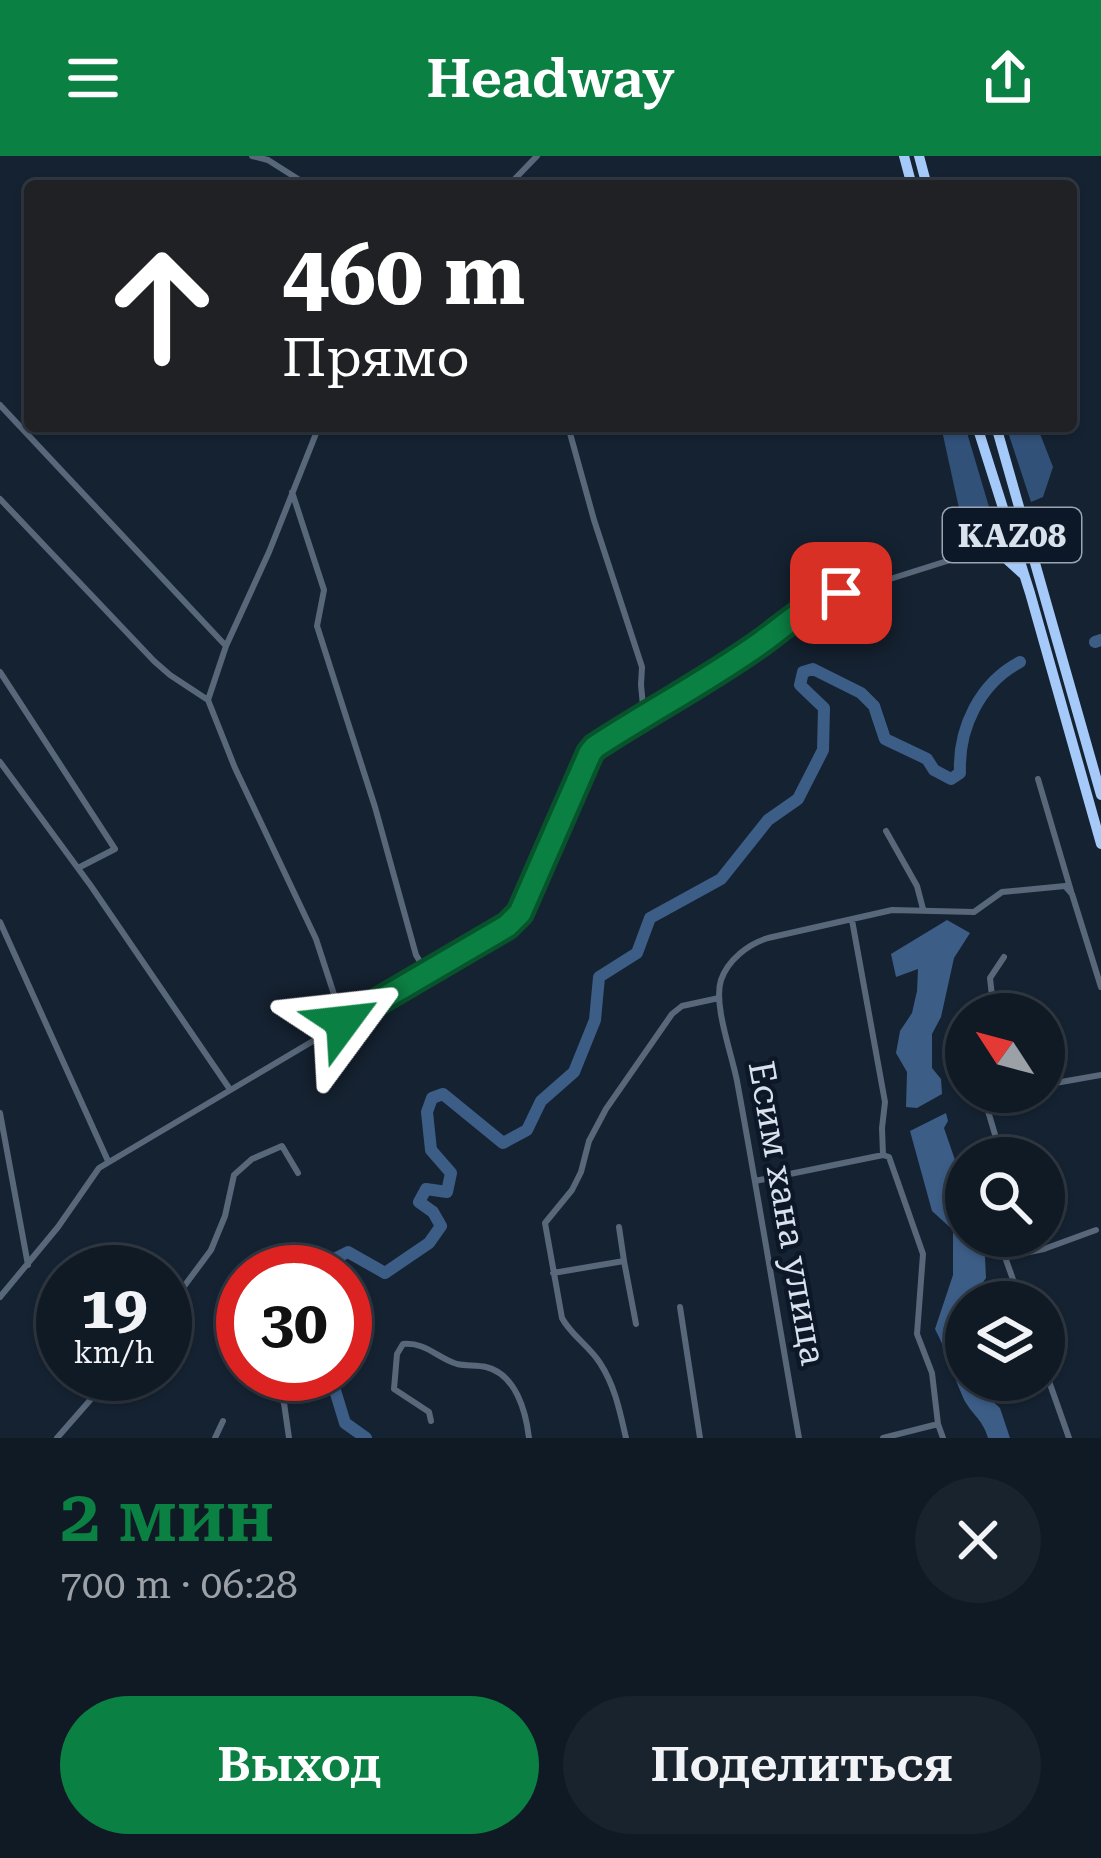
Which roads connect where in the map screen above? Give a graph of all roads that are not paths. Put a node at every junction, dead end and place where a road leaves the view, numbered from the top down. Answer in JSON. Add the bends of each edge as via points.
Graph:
{"nodes":[{"id":1,"x":252,"y":156,"type":"edge"},
{"id":2,"x":537,"y":156,"type":"edge"},
{"id":3,"x":300,"y":180,"type":"edge"},
{"id":4,"x":514,"y":180,"type":"edge"},
{"id":5,"x":0,"y":405,"type":"edge"},
{"id":6,"x":24,"y":431,"type":"edge"},
{"id":7,"x":25,"y":432,"type":"edge"},
{"id":8,"x":317,"y":432,"type":"edge"},
{"id":9,"x":570,"y":432,"type":"edge"},
{"id":10,"x":979,"y":432,"type":"edge"},
{"id":11,"x":998,"y":432,"type":"edge"},
{"id":12,"x":292,"y":492,"type":"junction"},
{"id":13,"x":0,"y":499,"type":"edge"},
{"id":14,"x":1001,"y":502,"type":"junction"},
{"id":15,"x":985,"y":549,"type":"junction"},
{"id":16,"x":1025,"y":576,"type":"junction"},
{"id":17,"x":226,"y":646,"type":"junction"},
{"id":18,"x":0,"y":672,"type":"edge"},
{"id":19,"x":208,"y":700,"type":"junction"},
{"id":20,"x":644,"y":716,"type":"junction"},
{"id":21,"x":0,"y":762,"type":"edge"},
{"id":22,"x":1038,"y":779,"type":"dead end"},
{"id":23,"x":1101,"y":795,"type":"edge"},
{"id":24,"x":886,"y":831,"type":"dead end"},
{"id":25,"x":1101,"y":844,"type":"edge"},
{"id":26,"x":78,"y":868,"type":"junction"},
{"id":27,"x":1072,"y":894,"type":"junction"},
{"id":28,"x":923,"y":909,"type":"junction"},
{"id":29,"x":852,"y":920,"type":"junction"},
{"id":30,"x":0,"y":922,"type":"edge"},
{"id":31,"x":1004,"y":957,"type":"dead end"},
{"id":32,"x":428,"y":973,"type":"junction"},
{"id":33,"x":1101,"y":987,"type":"edge"},
{"id":34,"x":992,"y":993,"type":"edge"},
{"id":35,"x":719,"y":998,"type":"junction"},
{"id":36,"x":343,"y":1022,"type":"junction"},
{"id":37,"x":1101,"y":1076,"type":"edge"},
{"id":38,"x":1065,"y":1082,"type":"edge"},
{"id":39,"x":230,"y":1089,"type":"junction"},
{"id":40,"x":0,"y":1113,"type":"edge"},
{"id":41,"x":883,"y":1155,"type":"junction"},
{"id":42,"x":108,"y":1162,"type":"junction"},
{"id":43,"x":298,"y":1172,"type":"dead end"},
{"id":44,"x":754,"y":1181,"type":"junction"},
{"id":45,"x":619,"y":1227,"type":"dead end"},
{"id":46,"x":1096,"y":1230,"type":"dead end"},
{"id":47,"x":1065,"y":1241,"type":"edge"},
{"id":48,"x":1005,"y":1257,"type":"edge"},
{"id":49,"x":624,"y":1262,"type":"junction"},
{"id":50,"x":28,"y":1265,"type":"junction"},
{"id":51,"x":553,"y":1273,"type":"junction"},
{"id":52,"x":192,"y":1276,"type":"edge"},
{"id":53,"x":1014,"y":1281,"type":"edge"},
{"id":54,"x":0,"y":1298,"type":"edge"},
{"id":55,"x":680,"y":1306,"type":"dead end"},
{"id":56,"x":636,"y":1324,"type":"dead end"},
{"id":57,"x":89,"y":1401,"type":"edge"},
{"id":58,"x":283,"y":1401,"type":"edge"},
{"id":59,"x":1056,"y":1401,"type":"edge"},
{"id":60,"x":223,"y":1421,"type":"dead end"},
{"id":61,"x":431,"y":1421,"type":"dead end"},
{"id":62,"x":938,"y":1424,"type":"junction"},
{"id":63,"x":57,"y":1438,"type":"edge"},
{"id":64,"x":215,"y":1438,"type":"edge"},
{"id":65,"x":290,"y":1438,"type":"edge"},
{"id":66,"x":529,"y":1438,"type":"edge"},
{"id":67,"x":626,"y":1438,"type":"edge"},
{"id":68,"x":700,"y":1438,"type":"edge"},
{"id":69,"x":799,"y":1438,"type":"edge"},
{"id":70,"x":884,"y":1438,"type":"edge"},
{"id":71,"x":943,"y":1438,"type":"edge"},
{"id":72,"x":1069,"y":1438,"type":"edge"}],
"edges":[{"from":1,"to":3,"type":"street"},
{"from":2,"to":4,"type":"street"},
{"from":5,"to":6,"type":"street"},
{"from":7,"to":17,"type":"street"},
{"from":8,"to":12,"type":"street"},
{"from":9,"to":20,"type":"street","via":[[642,668]]},
{"from":10,"to":14,"type":"highway","number":"KAZ08"},
{"from":11,"to":23,"type":"highway","number":"KAZ08"},
{"from":12,"to":17,"type":"street"},
{"from":12,"to":32,"type":"street","via":[[324,590],[316,626]]},
{"from":13,"to":19,"type":"street","via":[[154,661]]},
{"from":14,"to":15,"type":"highway","via":[[999,530]]},
{"from":14,"to":16,"type":"highway","number":"KAZ08"},
{"from":15,"to":16,"type":"highway"},
{"from":15,"to":20,"type":"street","via":[[814,603]]},
{"from":16,"to":25,"type":"highway","number":"KAZ08"},
{"from":17,"to":19,"type":"street"},
{"from":18,"to":26,"type":"street","via":[[116,849]]},
{"from":19,"to":36,"type":"street","via":[[316,939]]},
{"from":20,"to":32,"type":"street","via":[[590,753],[520,913]]},
{"from":21,"to":26,"type":"street"},
{"from":22,"to":27,"type":"street"},
{"from":24,"to":28,"type":"street"},
{"from":26,"to":39,"type":"street"},
{"from":27,"to":28,"type":"street","via":[[1065,886],[1002,892],[974,912]]},
{"from":27,"to":33,"type":"street"},
{"from":28,"to":29,"type":"street"},
{"from":29,"to":35,"type":"street","via":[[755,942],[727,970]]},
{"from":29,"to":41,"type":"street","via":[[885,1102]]},
{"from":30,"to":42,"type":"street"},
{"from":31,"to":34,"type":"street","via":[[990,978]]},
{"from":32,"to":36,"type":"street"},
{"from":35,"to":44,"type":"street","name":"Есим хана улица"},
{"from":35,"to":51,"type":"street","via":[[672,1014],[606,1109],[572,1190],[544,1223]]},
{"from":36,"to":39,"type":"street"},
{"from":37,"to":38,"type":"street"},
{"from":39,"to":42,"type":"street"},
{"from":40,"to":50,"type":"street"},
{"from":41,"to":44,"type":"street"},
{"from":41,"to":62,"type":"street","via":[[923,1254],[917,1334]]},
{"from":42,"to":50,"type":"street"},
{"from":43,"to":52,"type":"street","via":[[282,1146],[234,1175],[212,1250]]},
{"from":44,"to":69,"type":"street","name":"Есим хана улица"},
{"from":45,"to":49,"type":"street"},
{"from":46,"to":47,"type":"street"},
{"from":48,"to":53,"type":"street"},
{"from":49,"to":51,"type":"street"},
{"from":49,"to":56,"type":"street"},
{"from":50,"to":54,"type":"street"},
{"from":51,"to":67,"type":"street","via":[[562,1318],[599,1361]]},
{"from":55,"to":68,"type":"street"},
{"from":57,"to":63,"type":"street"},
{"from":58,"to":65,"type":"street"},
{"from":59,"to":72,"type":"street"},
{"from":60,"to":64,"type":"street"},
{"from":61,"to":66,"type":"street","via":[[394,1389],[404,1344],[498,1372],[522,1403]]},
{"from":62,"to":70,"type":"street"},
{"from":62,"to":71,"type":"street"}]}
